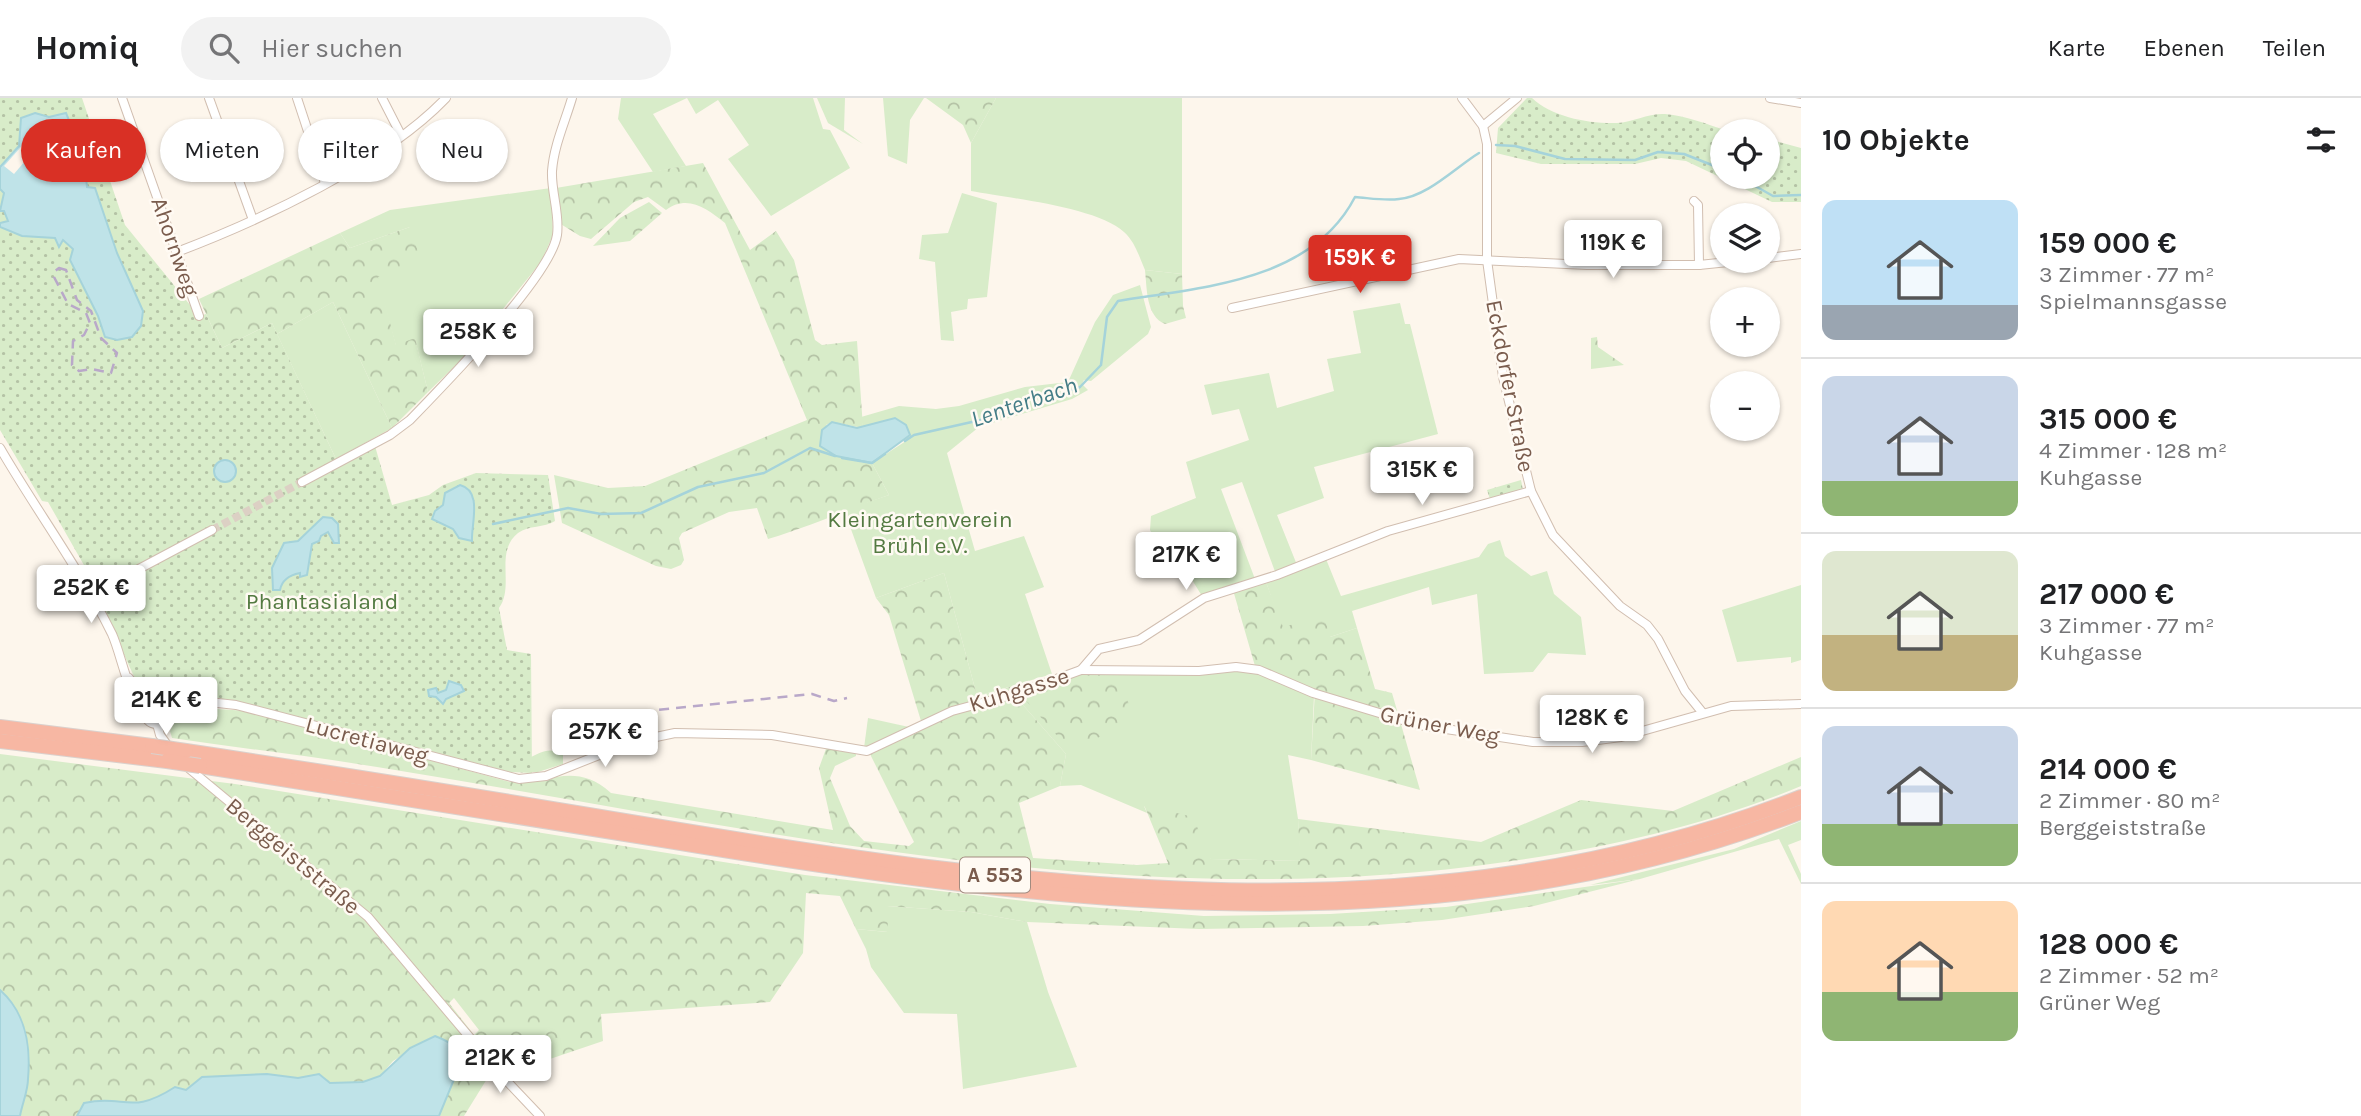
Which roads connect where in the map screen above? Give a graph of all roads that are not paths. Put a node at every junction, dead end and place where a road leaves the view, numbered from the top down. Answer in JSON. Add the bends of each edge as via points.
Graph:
{"nodes":[{"id":1,"x":122,"y":98,"type":"edge"},
{"id":2,"x":209,"y":98,"type":"edge"},
{"id":3,"x":297,"y":98,"type":"edge"},
{"id":4,"x":382,"y":98,"type":"edge"},
{"id":5,"x":446,"y":98,"type":"edge"},
{"id":6,"x":572,"y":98,"type":"edge"},
{"id":7,"x":1462,"y":98,"type":"edge"},
{"id":8,"x":1517,"y":98,"type":"edge"},
{"id":9,"x":1770,"y":98,"type":"edge"},
{"id":10,"x":1801,"y":103,"type":"edge"},
{"id":11,"x":393,"y":119,"type":"edge"},
{"id":12,"x":1483,"y":126,"type":"junction"},
{"id":13,"x":402,"y":134,"type":"edge"},
{"id":14,"x":325,"y":183,"type":"joint"},
{"id":15,"x":1694,"y":201,"type":"dead end"},
{"id":16,"x":253,"y":220,"type":"junction"},
{"id":17,"x":177,"y":252,"type":"junction"},
{"id":18,"x":1801,"y":254,"type":"edge"},
{"id":19,"x":1780,"y":257,"type":"edge"},
{"id":20,"x":1487,"y":260,"type":"junction"},
{"id":21,"x":1710,"y":264,"type":"edge"},
{"id":22,"x":1699,"y":265,"type":"junction"},
{"id":23,"x":1231,"y":308,"type":"dead end"},
{"id":24,"x":199,"y":316,"type":"dead end"},
{"id":25,"x":0,"y":448,"type":"edge"},
{"id":26,"x":302,"y":482,"type":"tunnel mouth"},
{"id":27,"x":1531,"y":491,"type":"junction"},
{"id":28,"x":212,"y":530,"type":"tunnel mouth"},
{"id":29,"x":90,"y":595,"type":"junction"},
{"id":30,"x":1082,"y":670,"type":"junction"},
{"id":31,"x":1801,"y":704,"type":"edge"},
{"id":32,"x":147,"y":709,"type":"junction"},
{"id":33,"x":167,"y":709,"type":"junction"},
{"id":34,"x":1702,"y":712,"type":"junction"},
{"id":35,"x":157,"y":724,"type":"junction"},
{"id":36,"x":0,"y":727,"type":"edge"},
{"id":37,"x":0,"y":741,"type":"edge"},
{"id":38,"x":567,"y":770,"type":"joint"},
{"id":39,"x":1801,"y":797,"type":"edge"},
{"id":40,"x":1801,"y":812,"type":"edge"},
{"id":41,"x":540,"y":1116,"type":"edge"}],
"edges":[{"from":1,"to":17,"type":"street","name":"Ahornweg"},
{"from":2,"to":16,"type":"street"},
{"from":3,"to":14,"type":"street"},
{"from":4,"to":11,"type":"street"},
{"from":5,"to":13,"type":"street"},
{"from":6,"to":26,"type":"street","via":[[552,171],[557,234],[525,290],[411,420]]},
{"from":7,"to":12,"type":"street"},
{"from":8,"to":12,"type":"street"},
{"from":9,"to":10,"type":"street"},
{"from":12,"to":20,"type":"street","name":"Eckdorfer Straße"},
{"from":14,"to":16,"type":"street"},
{"from":15,"to":22,"type":"street","via":[[1698,205]]},
{"from":16,"to":17,"type":"street"},
{"from":17,"to":24,"type":"street","name":"Ahornweg"},
{"from":18,"to":19,"type":"street"},
{"from":20,"to":22,"type":"street"},
{"from":20,"to":23,"type":"street","via":[[1459,259]]},
{"from":20,"to":27,"type":"street","name":"Eckdorfer Straße","via":[[1503,377]]},
{"from":21,"to":22,"type":"street"},
{"from":25,"to":29,"type":"street","name":"Berggeiststraße"},
{"from":27,"to":30,"type":"street","name":"Kuhgasse","via":[[1388,531],[1204,598],[1139,640],[1099,649]]},
{"from":27,"to":34,"type":"street","name":"Eckdorfer Straße","via":[[1553,535],[1658,639],[1685,691]]},
{"from":28,"to":29,"type":"street"},
{"from":29,"to":32,"type":"street","name":"Berggeiststraße"},
{"from":30,"to":34,"type":"street","name":"Grüner Weg","via":[[1259,670],[1313,693],[1419,726],[1533,742],[1621,737]]},
{"from":30,"to":38,"type":"street","name":"Kuhgasse","via":[[952,710],[867,751],[772,735],[675,733],[632,742]]},
{"from":31,"to":34,"type":"street","name":"Grüner Weg","via":[[1745,704]]},
{"from":32,"to":33,"type":"street","via":[[161,703]]},
{"from":32,"to":35,"type":"street","name":"Berggeiststraße","via":[[149,721]]},
{"from":33,"to":35,"type":"street","via":[[167,718]]},
{"from":33,"to":38,"type":"street","name":"Lucretiaweg","via":[[200,701],[236,705],[507,778],[536,779]]},
{"from":35,"to":41,"type":"street","name":"Berggeiststraße","via":[[160,735],[198,777],[368,917]]},
{"from":36,"to":39,"type":"highway","number":"A 553","bridge":true,"via":[[186,751],[866,859],[1072,883],[1192,890],[1383,888],[1534,871],[1679,839]]},
{"from":37,"to":40,"type":"highway","number":"A 553","bridge":true,"via":[[200,766],[888,876],[1070,896],[1206,904],[1384,901],[1536,884],[1682,852]]}]}
